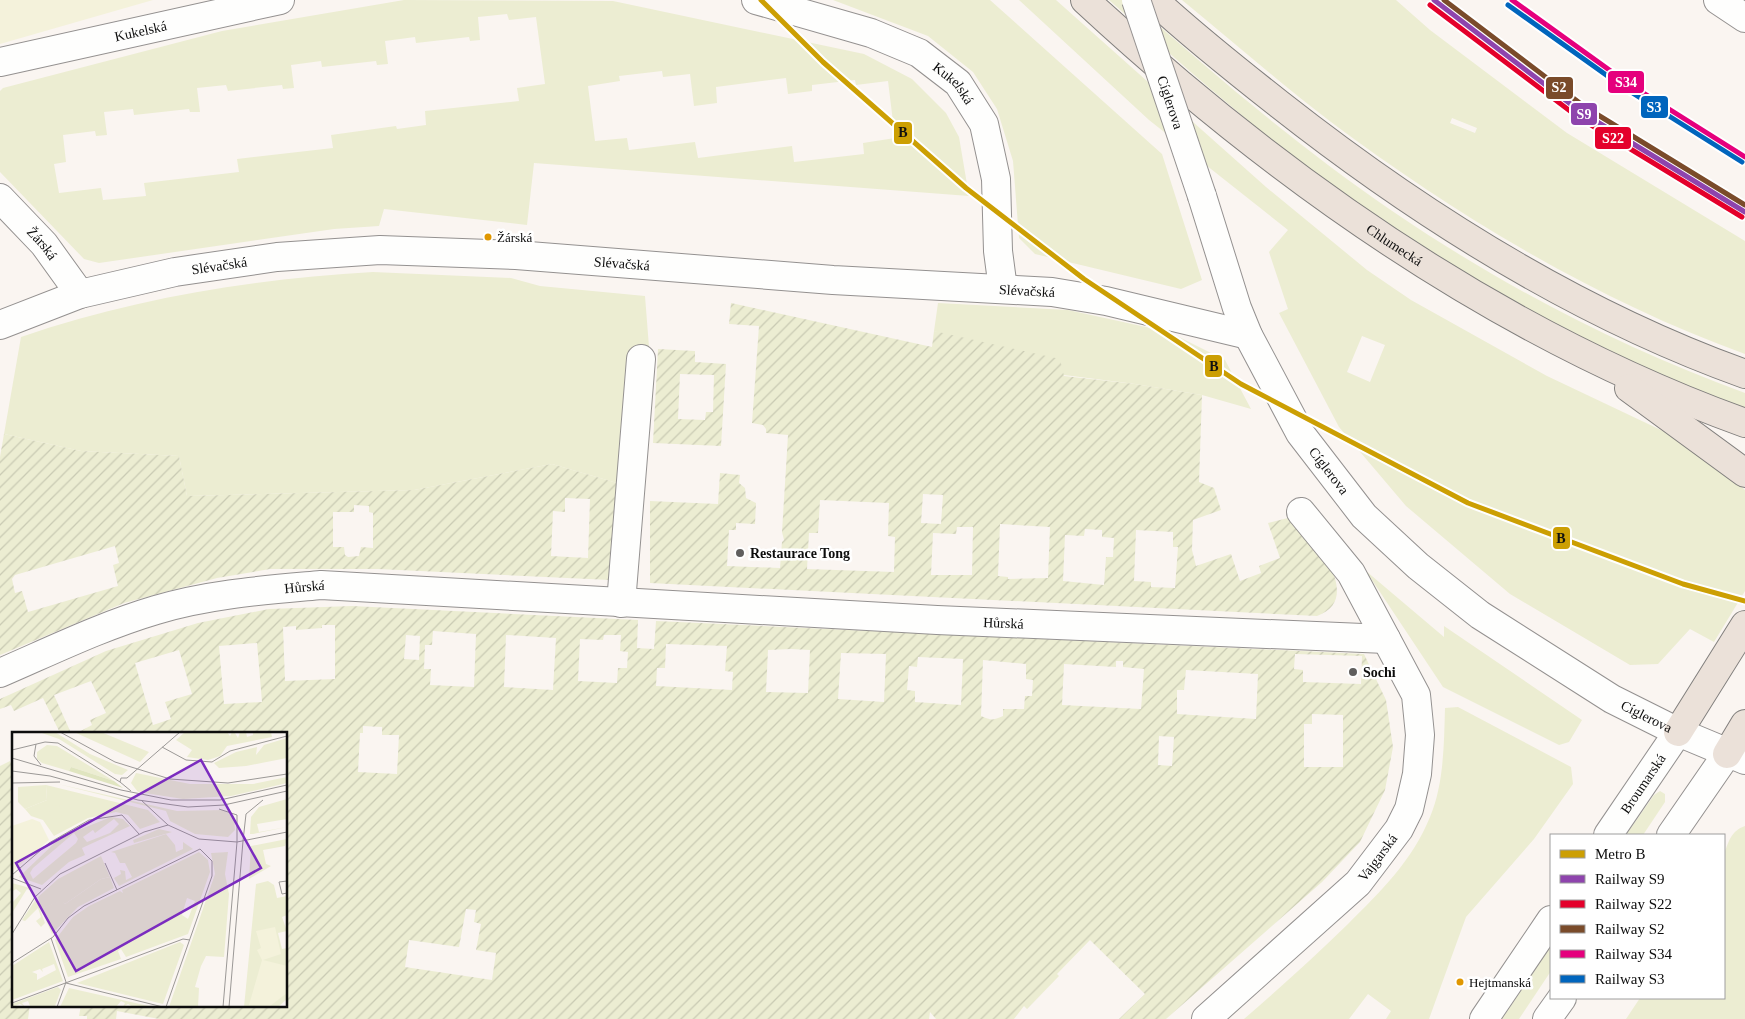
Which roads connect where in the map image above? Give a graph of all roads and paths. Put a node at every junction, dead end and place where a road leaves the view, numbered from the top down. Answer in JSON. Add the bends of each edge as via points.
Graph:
{"nodes":[{"id":1,"x":280,"y":0,"type":"edge"},
{"id":2,"x":756,"y":0,"type":"edge"},
{"id":3,"x":1085,"y":0,"type":"edge"},
{"id":4,"x":1136,"y":0,"type":"edge"},
{"id":5,"x":1154,"y":0,"type":"edge"},
{"id":6,"x":1718,"y":0,"type":"edge"},
{"id":7,"x":1745,"y":18,"type":"edge"},
{"id":8,"x":0,"y":62,"type":"edge"},
{"id":9,"x":0,"y":198,"type":"edge"},
{"id":10,"x":1003,"y":289,"type":"junction"},
{"id":11,"x":80,"y":294,"type":"junction"},
{"id":12,"x":0,"y":325,"type":"edge"},
{"id":13,"x":1248,"y":335,"type":"junction"},
{"id":14,"x":1575,"y":350,"type":"junction"},
{"id":15,"x":641,"y":359,"type":"dead end"},
{"id":16,"x":1745,"y":374,"type":"edge"},
{"id":17,"x":1745,"y":423,"type":"edge"},
{"id":18,"x":1745,"y":473,"type":"edge"},
{"id":19,"x":1301,"y":512,"type":"dead end"},
{"id":20,"x":621,"y":603,"type":"junction"},
{"id":21,"x":1745,"y":625,"type":"edge"},
{"id":22,"x":1386,"y":639,"type":"junction"},
{"id":23,"x":0,"y":673,"type":"edge"},
{"id":24,"x":1745,"y":724,"type":"edge"},
{"id":25,"x":1678,"y":732,"type":"junction"},
{"id":26,"x":1736,"y":757,"type":"edge"},
{"id":27,"x":1609,"y":834,"type":"edge"},
{"id":28,"x":1673,"y":834,"type":"edge"},
{"id":29,"x":1550,"y":921,"type":"edge"},
{"id":30,"x":1561,"y":999,"type":"edge"},
{"id":31,"x":1206,"y":1019,"type":"edge"},
{"id":32,"x":1484,"y":1019,"type":"edge"},
{"id":33,"x":1547,"y":1019,"type":"edge"}],
"edges":[{"from":1,"to":8,"type":"street","name":"Kukelská"},
{"from":2,"to":10,"type":"street","name":"Kukelská","via":[[871,33],[919,53],[958,83],[984,124],[996,179],[998,251]]},
{"from":3,"to":14,"type":"main road","name":"Chlumecká","via":[[1244,138],[1321,194],[1461,289]]},
{"from":4,"to":13,"type":"street","name":"Cíglerova","bridge":true},
{"from":5,"to":16,"type":"main road","via":[[1306,126],[1441,221],[1575,299]]},
{"from":6,"to":7,"type":"street"},
{"from":9,"to":11,"type":"street","name":"Žárská","via":[[44,244]]},
{"from":10,"to":11,"type":"street","name":"Slévačská","via":[[833,280],[516,255],[380,250],[277,257],[175,272]]},
{"from":10,"to":13,"type":"street","name":"Slévačská","via":[[1052,292],[1106,301]]},
{"from":11,"to":12,"type":"street","name":"Slévačská"},
{"from":13,"to":25,"type":"street","name":"Cíglerova","via":[[1300,433],[1364,516],[1418,566],[1480,615],[1594,687]]},
{"from":14,"to":17,"type":"main road","name":"Chlumecká"},
{"from":14,"to":18,"type":"main road"},
{"from":15,"to":20,"type":"street"},
{"from":19,"to":22,"type":"street","name":"Vajgarská","via":[[1351,573]]},
{"from":20,"to":22,"type":"street","name":"Hůrská"},
{"from":20,"to":23,"type":"street","name":"Hůrská","via":[[321,585],[232,593],[156,610]]},
{"from":21,"to":25,"type":"main road"},
{"from":22,"to":31,"type":"street","name":"Vajgarská","via":[[1416,695],[1420,735],[1418,774],[1409,809],[1399,829],[1358,883]]},
{"from":24,"to":26,"type":"main road"},
{"from":25,"to":26,"type":"street","name":"Cíglerova"},
{"from":25,"to":27,"type":"street","name":"Broumarská"},
{"from":26,"to":28,"type":"street"},
{"from":29,"to":32,"type":"street"},
{"from":30,"to":33,"type":"street"}]}
